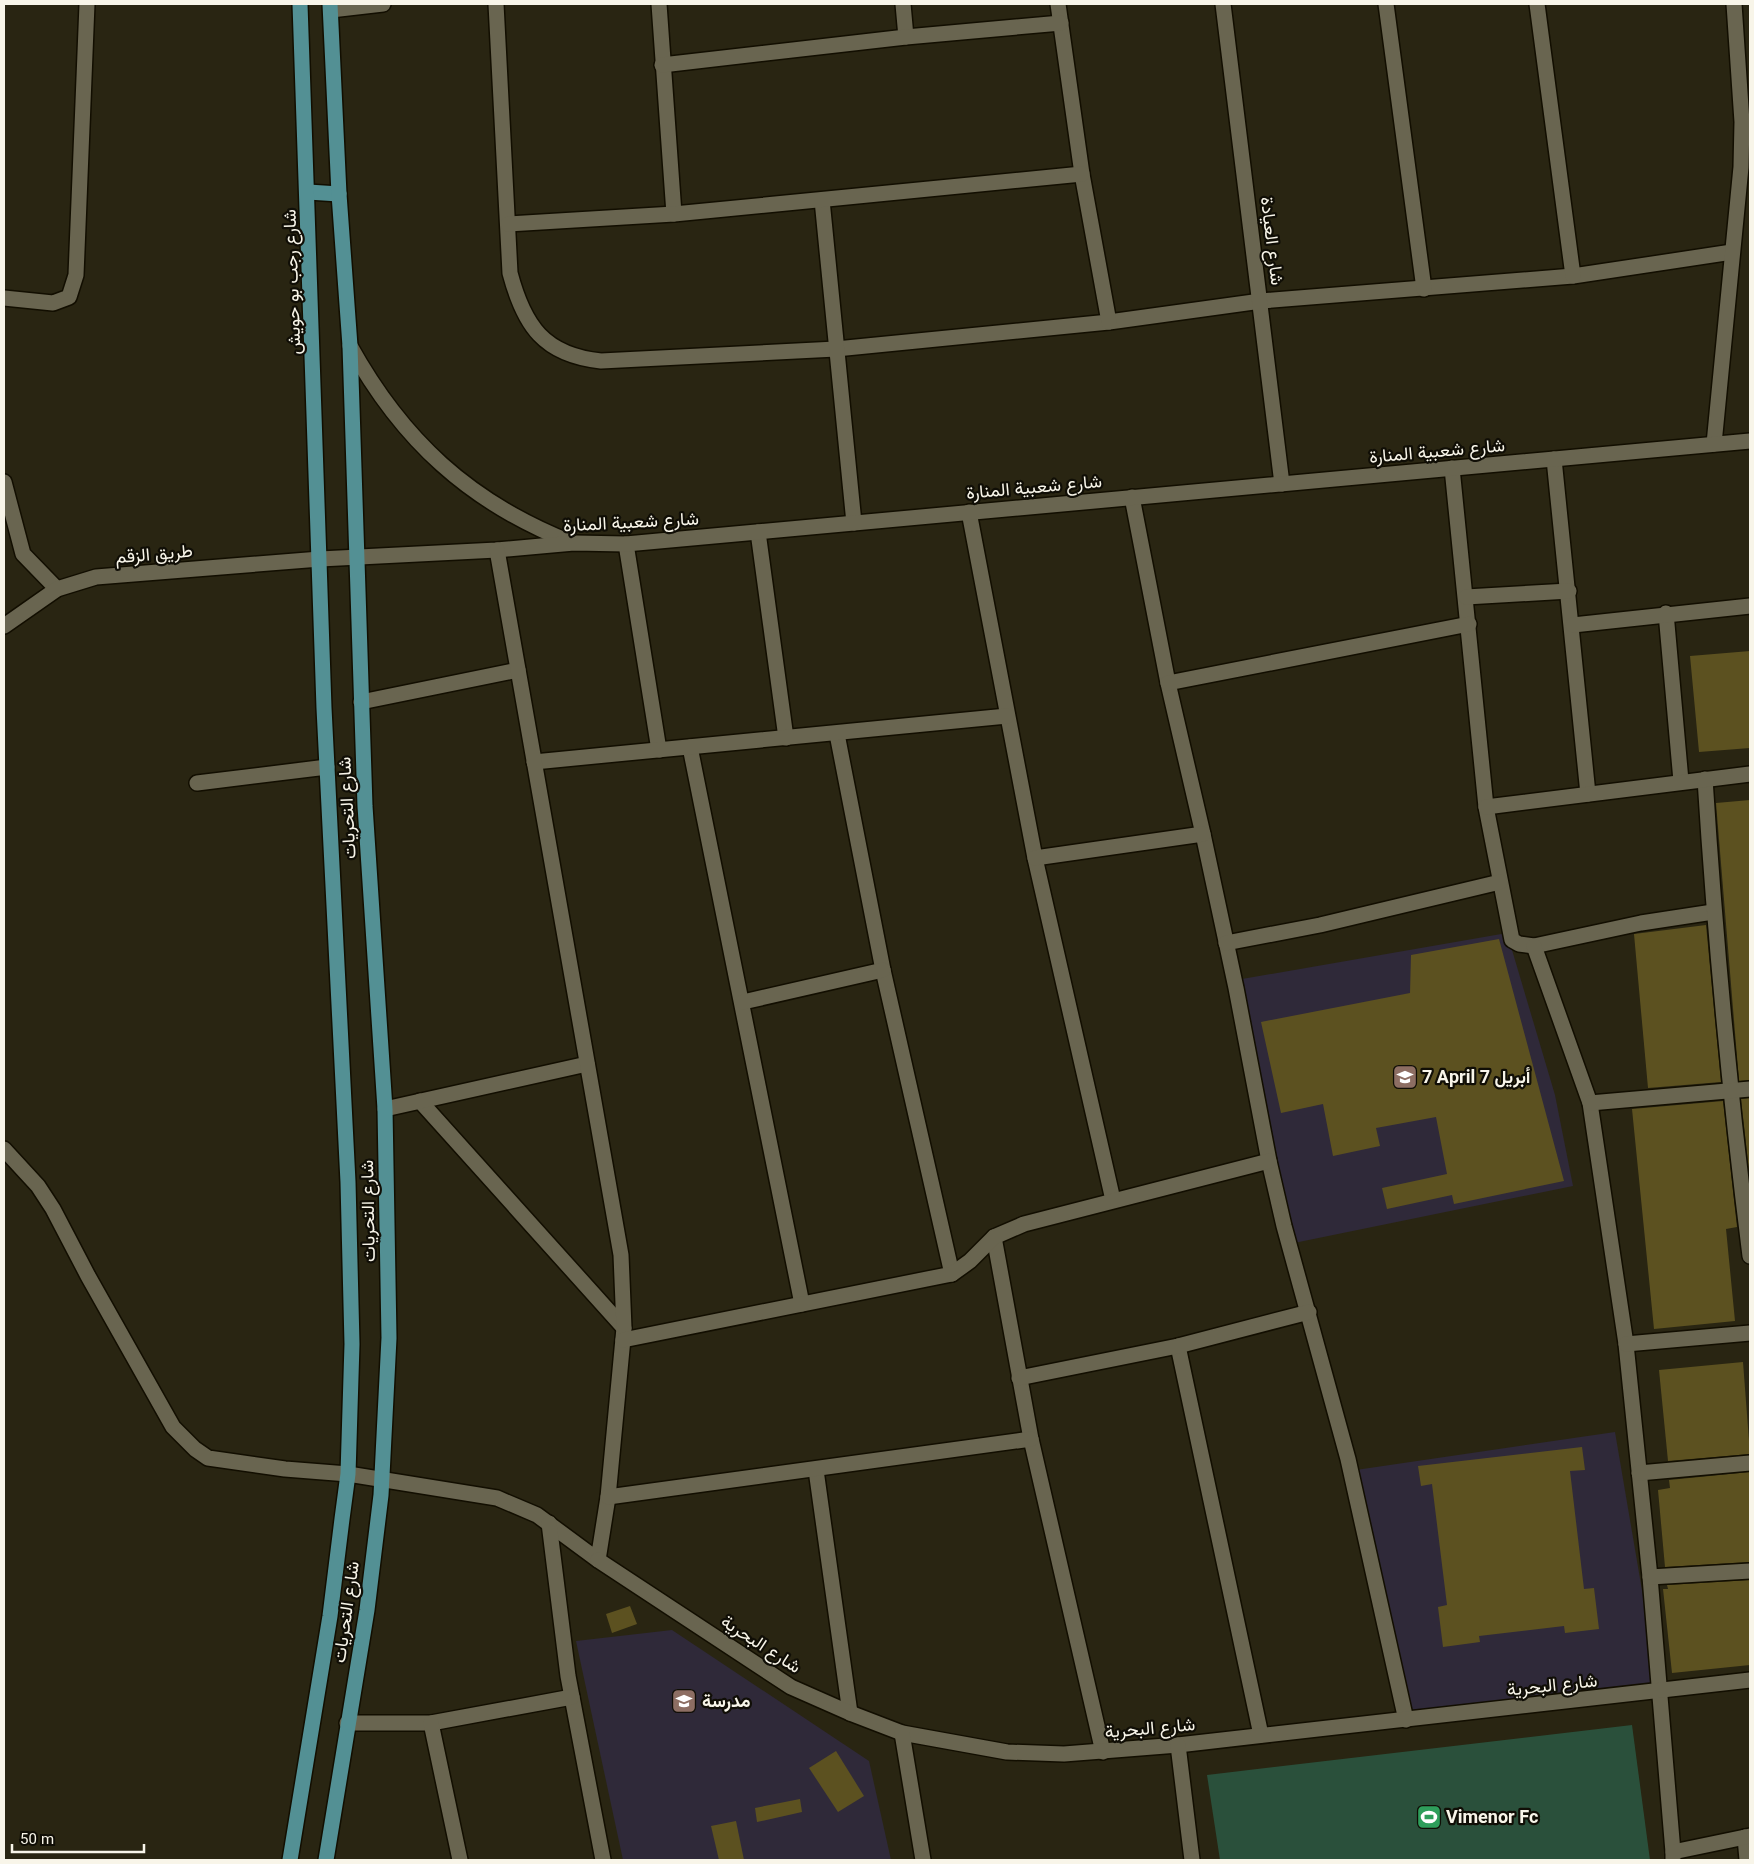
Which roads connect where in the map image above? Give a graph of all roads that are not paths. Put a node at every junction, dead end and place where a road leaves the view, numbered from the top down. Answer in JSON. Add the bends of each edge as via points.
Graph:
{"nodes":[{"id":1,"x":87,"y":4,"type":"edge"},
{"id":2,"x":300,"y":4,"type":"edge"},
{"id":3,"x":383,"y":4,"type":"edge"},
{"id":4,"x":496,"y":4,"type":"edge"},
{"id":5,"x":659,"y":4,"type":"edge"},
{"id":6,"x":903,"y":4,"type":"edge"},
{"id":7,"x":1058,"y":4,"type":"edge"},
{"id":8,"x":1223,"y":4,"type":"edge"},
{"id":9,"x":1386,"y":4,"type":"edge"},
{"id":10,"x":1538,"y":4,"type":"edge"},
{"id":11,"x":1734,"y":4,"type":"edge"},
{"id":12,"x":331,"y":7,"type":"edge"},
{"id":13,"x":1061,"y":23,"type":"junction"},
{"id":14,"x":906,"y":37,"type":"junction"},
{"id":15,"x":662,"y":65,"type":"junction"},
{"id":16,"x":1082,"y":174,"type":"junction"},
{"id":17,"x":308,"y":192,"type":"junction"},
{"id":18,"x":338,"y":194,"type":"junction"},
{"id":19,"x":822,"y":200,"type":"junction"},
{"id":20,"x":674,"y":214,"type":"junction"},
{"id":21,"x":508,"y":224,"type":"junction"},
{"id":22,"x":1732,"y":252,"type":"junction"},
{"id":23,"x":1573,"y":276,"type":"junction"},
{"id":24,"x":1424,"y":288,"type":"junction"},
{"id":25,"x":4,"y":298,"type":"edge"},
{"id":26,"x":1261,"y":301,"type":"junction"},
{"id":27,"x":1109,"y":322,"type":"junction"},
{"id":28,"x":350,"y":346,"type":"junction"},
{"id":29,"x":836,"y":349,"type":"junction"},
{"id":30,"x":1750,"y":441,"type":"edge"},
{"id":31,"x":1714,"y":444,"type":"junction"},
{"id":32,"x":1554,"y":459,"type":"junction"},
{"id":33,"x":1452,"y":468,"type":"junction"},
{"id":34,"x":4,"y":482,"type":"edge"},
{"id":35,"x":1282,"y":484,"type":"junction"},
{"id":36,"x":1132,"y":497,"type":"junction"},
{"id":37,"x":969,"y":512,"type":"junction"},
{"id":38,"x":854,"y":523,"type":"junction"},
{"id":39,"x":758,"y":532,"type":"junction"},
{"id":40,"x":574,"y":543,"type":"junction"},
{"id":41,"x":626,"y":544,"type":"junction"},
{"id":42,"x":497,"y":550,"type":"junction"},
{"id":43,"x":320,"y":558,"type":"junction"},
{"id":44,"x":355,"y":558,"type":"junction"},
{"id":45,"x":57,"y":589,"type":"junction"},
{"id":46,"x":1569,"y":591,"type":"junction"},
{"id":47,"x":1466,"y":597,"type":"junction"},
{"id":48,"x":1750,"y":606,"type":"edge"},
{"id":49,"x":1666,"y":613,"type":"junction"},
{"id":50,"x":1469,"y":624,"type":"junction"},
{"id":51,"x":1572,"y":625,"type":"junction"},
{"id":52,"x":4,"y":626,"type":"edge"},
{"id":53,"x":518,"y":670,"type":"junction"},
{"id":54,"x":1168,"y":683,"type":"junction"},
{"id":55,"x":361,"y":702,"type":"junction"},
{"id":56,"x":1007,"y":716,"type":"junction"},
{"id":57,"x":837,"y":734,"type":"junction"},
{"id":58,"x":786,"y":738,"type":"junction"},
{"id":59,"x":690,"y":747,"type":"junction"},
{"id":60,"x":659,"y":750,"type":"junction"},
{"id":61,"x":534,"y":762,"type":"junction"},
{"id":62,"x":327,"y":767,"type":"junction"},
{"id":63,"x":1750,"y":774,"type":"edge"},
{"id":64,"x":1705,"y":779,"type":"junction"},
{"id":65,"x":1682,"y":781,"type":"junction"},
{"id":66,"x":197,"y":783,"type":"dead end"},
{"id":67,"x":1588,"y":794,"type":"junction"},
{"id":68,"x":1486,"y":807,"type":"junction"},
{"id":69,"x":1204,"y":834,"type":"junction"},
{"id":70,"x":1035,"y":858,"type":"junction"},
{"id":71,"x":1500,"y":882,"type":"junction"},
{"id":72,"x":1713,"y":912,"type":"junction"},
{"id":73,"x":1226,"y":943,"type":"junction"},
{"id":74,"x":1534,"y":946,"type":"junction"},
{"id":75,"x":882,"y":970,"type":"junction"},
{"id":76,"x":743,"y":1002,"type":"junction"},
{"id":77,"x":588,"y":1064,"type":"junction"},
{"id":78,"x":1750,"y":1089,"type":"edge"},
{"id":79,"x":1730,"y":1091,"type":"junction"},
{"id":80,"x":420,"y":1101,"type":"junction"},
{"id":81,"x":1590,"y":1103,"type":"junction"},
{"id":82,"x":385,"y":1109,"type":"junction"},
{"id":83,"x":4,"y":1149,"type":"edge"},
{"id":84,"x":1269,"y":1160,"type":"junction"},
{"id":85,"x":1113,"y":1200,"type":"junction"},
{"id":86,"x":994,"y":1238,"type":"junction"},
{"id":87,"x":1750,"y":1256,"type":"edge"},
{"id":88,"x":952,"y":1274,"type":"junction"},
{"id":89,"x":802,"y":1304,"type":"junction"},
{"id":90,"x":1309,"y":1312,"type":"junction"},
{"id":91,"x":1750,"y":1333,"type":"edge"},
{"id":92,"x":624,"y":1334,"type":"junction"},
{"id":93,"x":1626,"y":1344,"type":"junction"},
{"id":94,"x":1178,"y":1346,"type":"junction"},
{"id":95,"x":1019,"y":1378,"type":"junction"},
{"id":96,"x":1031,"y":1439,"type":"junction"},
{"id":97,"x":1750,"y":1463,"type":"edge"},
{"id":98,"x":816,"y":1470,"type":"junction"},
{"id":99,"x":1639,"y":1473,"type":"junction"},
{"id":100,"x":348,"y":1474,"type":"junction"},
{"id":101,"x":382,"y":1479,"type":"junction"},
{"id":102,"x":608,"y":1497,"type":"junction"},
{"id":103,"x":549,"y":1523,"type":"junction"},
{"id":104,"x":598,"y":1560,"type":"junction"},
{"id":105,"x":1750,"y":1571,"type":"edge"},
{"id":106,"x":1650,"y":1577,"type":"junction"},
{"id":107,"x":1750,"y":1680,"type":"edge"},
{"id":108,"x":1660,"y":1691,"type":"junction"},
{"id":109,"x":572,"y":1697,"type":"junction"},
{"id":110,"x":850,"y":1714,"type":"junction"},
{"id":111,"x":1406,"y":1720,"type":"junction"},
{"id":112,"x":347,"y":1723,"type":"junction"},
{"id":113,"x":431,"y":1723,"type":"junction"},
{"id":114,"x":902,"y":1733,"type":"junction"},
{"id":115,"x":1261,"y":1735,"type":"junction"},
{"id":116,"x":1178,"y":1745,"type":"junction"},
{"id":117,"x":1103,"y":1752,"type":"junction"},
{"id":118,"x":1747,"y":1837,"type":"edge"},
{"id":119,"x":1673,"y":1856,"type":"edge"},
{"id":120,"x":290,"y":1860,"type":"edge"},
{"id":121,"x":326,"y":1860,"type":"edge"},
{"id":122,"x":460,"y":1860,"type":"edge"},
{"id":123,"x":603,"y":1860,"type":"edge"},
{"id":124,"x":924,"y":1860,"type":"edge"},
{"id":125,"x":1192,"y":1860,"type":"edge"},
{"id":126,"x":1747,"y":1860,"type":"edge"}],
"edges":[{"from":1,"to":25,"type":"street","via":[[76,275],[69,297],[53,303]]},
{"from":2,"to":17,"type":"main road","name":"شارع رجب بو حويش"},
{"from":3,"to":12,"type":"street"},
{"from":4,"to":21,"type":"street"},
{"from":5,"to":15,"type":"street"},
{"from":6,"to":14,"type":"street"},
{"from":7,"to":13,"type":"street"},
{"from":8,"to":26,"type":"street","name":"شارع العيادة"},
{"from":9,"to":24,"type":"street"},
{"from":10,"to":23,"type":"street"},
{"from":11,"to":22,"type":"street","via":[[1742,167]]},
{"from":12,"to":18,"type":"main road"},
{"from":13,"to":14,"type":"street"},
{"from":13,"to":16,"type":"street"},
{"from":14,"to":15,"type":"street"},
{"from":15,"to":20,"type":"street"},
{"from":16,"to":19,"type":"street"},
{"from":16,"to":27,"type":"street"},
{"from":17,"to":18,"type":"main road"},
{"from":17,"to":43,"type":"main road","name":"شارع رجب بو حويش"},
{"from":18,"to":28,"type":"main road"},
{"from":19,"to":20,"type":"street"},
{"from":19,"to":29,"type":"street"},
{"from":20,"to":21,"type":"street"},
{"from":21,"to":29,"type":"street","via":[[510,273],[516,295],[531,325],[542,338],[568,355],[601,361]]},
{"from":22,"to":23,"type":"street"},
{"from":22,"to":31,"type":"street"},
{"from":23,"to":24,"type":"street"},
{"from":24,"to":26,"type":"street"},
{"from":26,"to":27,"type":"street"},
{"from":26,"to":35,"type":"street","name":"شارع العيادة"},
{"from":27,"to":29,"type":"street"},
{"from":28,"to":40,"type":"street","via":[[385,404],[443,466],[512,516]]},
{"from":28,"to":44,"type":"main road"},
{"from":29,"to":38,"type":"street"},
{"from":30,"to":31,"type":"street","name":"شارع شعبية المنارة"},
{"from":31,"to":32,"type":"street","name":"شارع شعبية المنارة"},
{"from":32,"to":33,"type":"street","name":"شارع شعبية المنارة"},
{"from":32,"to":46,"type":"street"},
{"from":33,"to":35,"type":"street","name":"شارع شعبية المنارة"},
{"from":33,"to":47,"type":"street"},
{"from":34,"to":45,"type":"street","via":[[23,554]]},
{"from":35,"to":36,"type":"street","name":"شارع شعبية المنارة"},
{"from":36,"to":37,"type":"street","name":"شارع شعبية المنارة"},
{"from":36,"to":54,"type":"street"},
{"from":37,"to":38,"type":"street","name":"شارع شعبية المنارة"},
{"from":37,"to":56,"type":"street"},
{"from":38,"to":39,"type":"street","name":"شارع شعبية المنارة"},
{"from":39,"to":41,"type":"street","name":"شارع شعبية المنارة"},
{"from":39,"to":58,"type":"street"},
{"from":40,"to":41,"type":"street","name":"شارع شعبية المنارة"},
{"from":40,"to":42,"type":"street","name":"شارع شعبية المنارة"},
{"from":41,"to":60,"type":"street"},
{"from":42,"to":44,"type":"street","name":"شارع شعبية المنارة"},
{"from":42,"to":53,"type":"street"},
{"from":43,"to":44,"type":"street","name":"شارع شعبية المنارة"},
{"from":43,"to":45,"type":"street","name":"طريق الزقم","via":[[96,577]]},
{"from":43,"to":62,"type":"main road","name":"شارع التحريات"},
{"from":44,"to":55,"type":"main road","name":"شارع التحريات"},
{"from":45,"to":52,"type":"street","name":"طريق الزقم"},
{"from":46,"to":47,"type":"street"},
{"from":46,"to":51,"type":"street"},
{"from":47,"to":50,"type":"street"},
{"from":48,"to":49,"type":"street"},
{"from":49,"to":51,"type":"street"},
{"from":49,"to":65,"type":"street"},
{"from":50,"to":54,"type":"street"},
{"from":50,"to":68,"type":"street"},
{"from":51,"to":67,"type":"street"},
{"from":53,"to":55,"type":"street"},
{"from":53,"to":61,"type":"street"},
{"from":54,"to":69,"type":"street"},
{"from":55,"to":82,"type":"main road","name":"شارع التحريات"},
{"from":56,"to":57,"type":"street"},
{"from":56,"to":70,"type":"street"},
{"from":57,"to":58,"type":"street"},
{"from":57,"to":75,"type":"street"},
{"from":58,"to":59,"type":"street"},
{"from":59,"to":60,"type":"street"},
{"from":59,"to":76,"type":"street"},
{"from":60,"to":61,"type":"street"},
{"from":61,"to":77,"type":"street"},
{"from":62,"to":66,"type":"street"},
{"from":62,"to":100,"type":"main road","name":"شارع التحريات","via":[[351,1296]]},
{"from":63,"to":64,"type":"street"},
{"from":64,"to":65,"type":"street"},
{"from":64,"to":72,"type":"street"},
{"from":65,"to":67,"type":"street"},
{"from":67,"to":68,"type":"street"},
{"from":68,"to":71,"type":"street"},
{"from":69,"to":70,"type":"street"},
{"from":69,"to":73,"type":"street"},
{"from":70,"to":85,"type":"street"},
{"from":71,"to":73,"type":"street","via":[[1320,925]]},
{"from":71,"to":74,"type":"street","via":[[1512,940]]},
{"from":72,"to":74,"type":"street","via":[[1641,923]]},
{"from":72,"to":79,"type":"street"},
{"from":73,"to":84,"type":"street"},
{"from":74,"to":81,"type":"street"},
{"from":75,"to":76,"type":"street"},
{"from":75,"to":88,"type":"street"},
{"from":76,"to":89,"type":"street"},
{"from":77,"to":80,"type":"street"},
{"from":77,"to":92,"type":"street","via":[[621,1255]]},
{"from":78,"to":79,"type":"street"},
{"from":79,"to":81,"type":"street"},
{"from":79,"to":87,"type":"street"},
{"from":80,"to":82,"type":"street"},
{"from":80,"to":92,"type":"street"},
{"from":81,"to":93,"type":"street"},
{"from":82,"to":101,"type":"main road","name":"شارع التحريات","via":[[389,1338]]},
{"from":83,"to":100,"type":"street","name":"شارع البحرية","via":[[38,1186],[53,1209],[173,1427],[183,1439],[208,1458]]},
{"from":84,"to":85,"type":"street"},
{"from":84,"to":90,"type":"street"},
{"from":85,"to":86,"type":"street","via":[[1024,1224]]},
{"from":86,"to":88,"type":"street"},
{"from":86,"to":95,"type":"street"},
{"from":88,"to":89,"type":"street"},
{"from":89,"to":92,"type":"street"},
{"from":90,"to":94,"type":"street"},
{"from":90,"to":111,"type":"street","via":[[1348,1459]]},
{"from":91,"to":93,"type":"street"},
{"from":92,"to":102,"type":"street"},
{"from":93,"to":99,"type":"street"},
{"from":94,"to":95,"type":"street"},
{"from":94,"to":115,"type":"street"},
{"from":95,"to":96,"type":"street"},
{"from":96,"to":98,"type":"street"},
{"from":96,"to":117,"type":"street"},
{"from":97,"to":99,"type":"street"},
{"from":98,"to":102,"type":"street"},
{"from":98,"to":110,"type":"street"},
{"from":99,"to":106,"type":"street"},
{"from":100,"to":101,"type":"street","name":"شارع البحرية"},
{"from":100,"to":120,"type":"main road","name":"شارع التحريات","via":[[330,1616]]},
{"from":101,"to":103,"type":"street","name":"شارع البحرية","via":[[497,1498]]},
{"from":101,"to":112,"type":"main road","name":"شارع التحريات","via":[[366,1610]]},
{"from":102,"to":104,"type":"street"},
{"from":103,"to":104,"type":"street","name":"شارع البحرية"},
{"from":103,"to":109,"type":"street"},
{"from":104,"to":110,"type":"street","name":"شارع البحرية","via":[[791,1687]]},
{"from":105,"to":106,"type":"street"},
{"from":106,"to":108,"type":"street"},
{"from":107,"to":108,"type":"street","name":"شارع البحرية"},
{"from":108,"to":111,"type":"street","name":"شارع البحرية"},
{"from":108,"to":119,"type":"street"},
{"from":109,"to":113,"type":"street"},
{"from":109,"to":123,"type":"street"},
{"from":110,"to":114,"type":"street","name":"شارع البحرية"},
{"from":111,"to":115,"type":"street","name":"شارع البحرية"},
{"from":112,"to":113,"type":"street"},
{"from":112,"to":121,"type":"main road","name":"شارع التحريات"},
{"from":113,"to":122,"type":"street"},
{"from":114,"to":117,"type":"street","name":"شارع البحرية","via":[[1006,1752]]},
{"from":114,"to":124,"type":"street"},
{"from":115,"to":116,"type":"street","name":"شارع البحرية"},
{"from":116,"to":117,"type":"street","name":"شارع البحرية"},
{"from":116,"to":125,"type":"street"},
{"from":118,"to":119,"type":"street"},
{"from":118,"to":126,"type":"street"}]}
